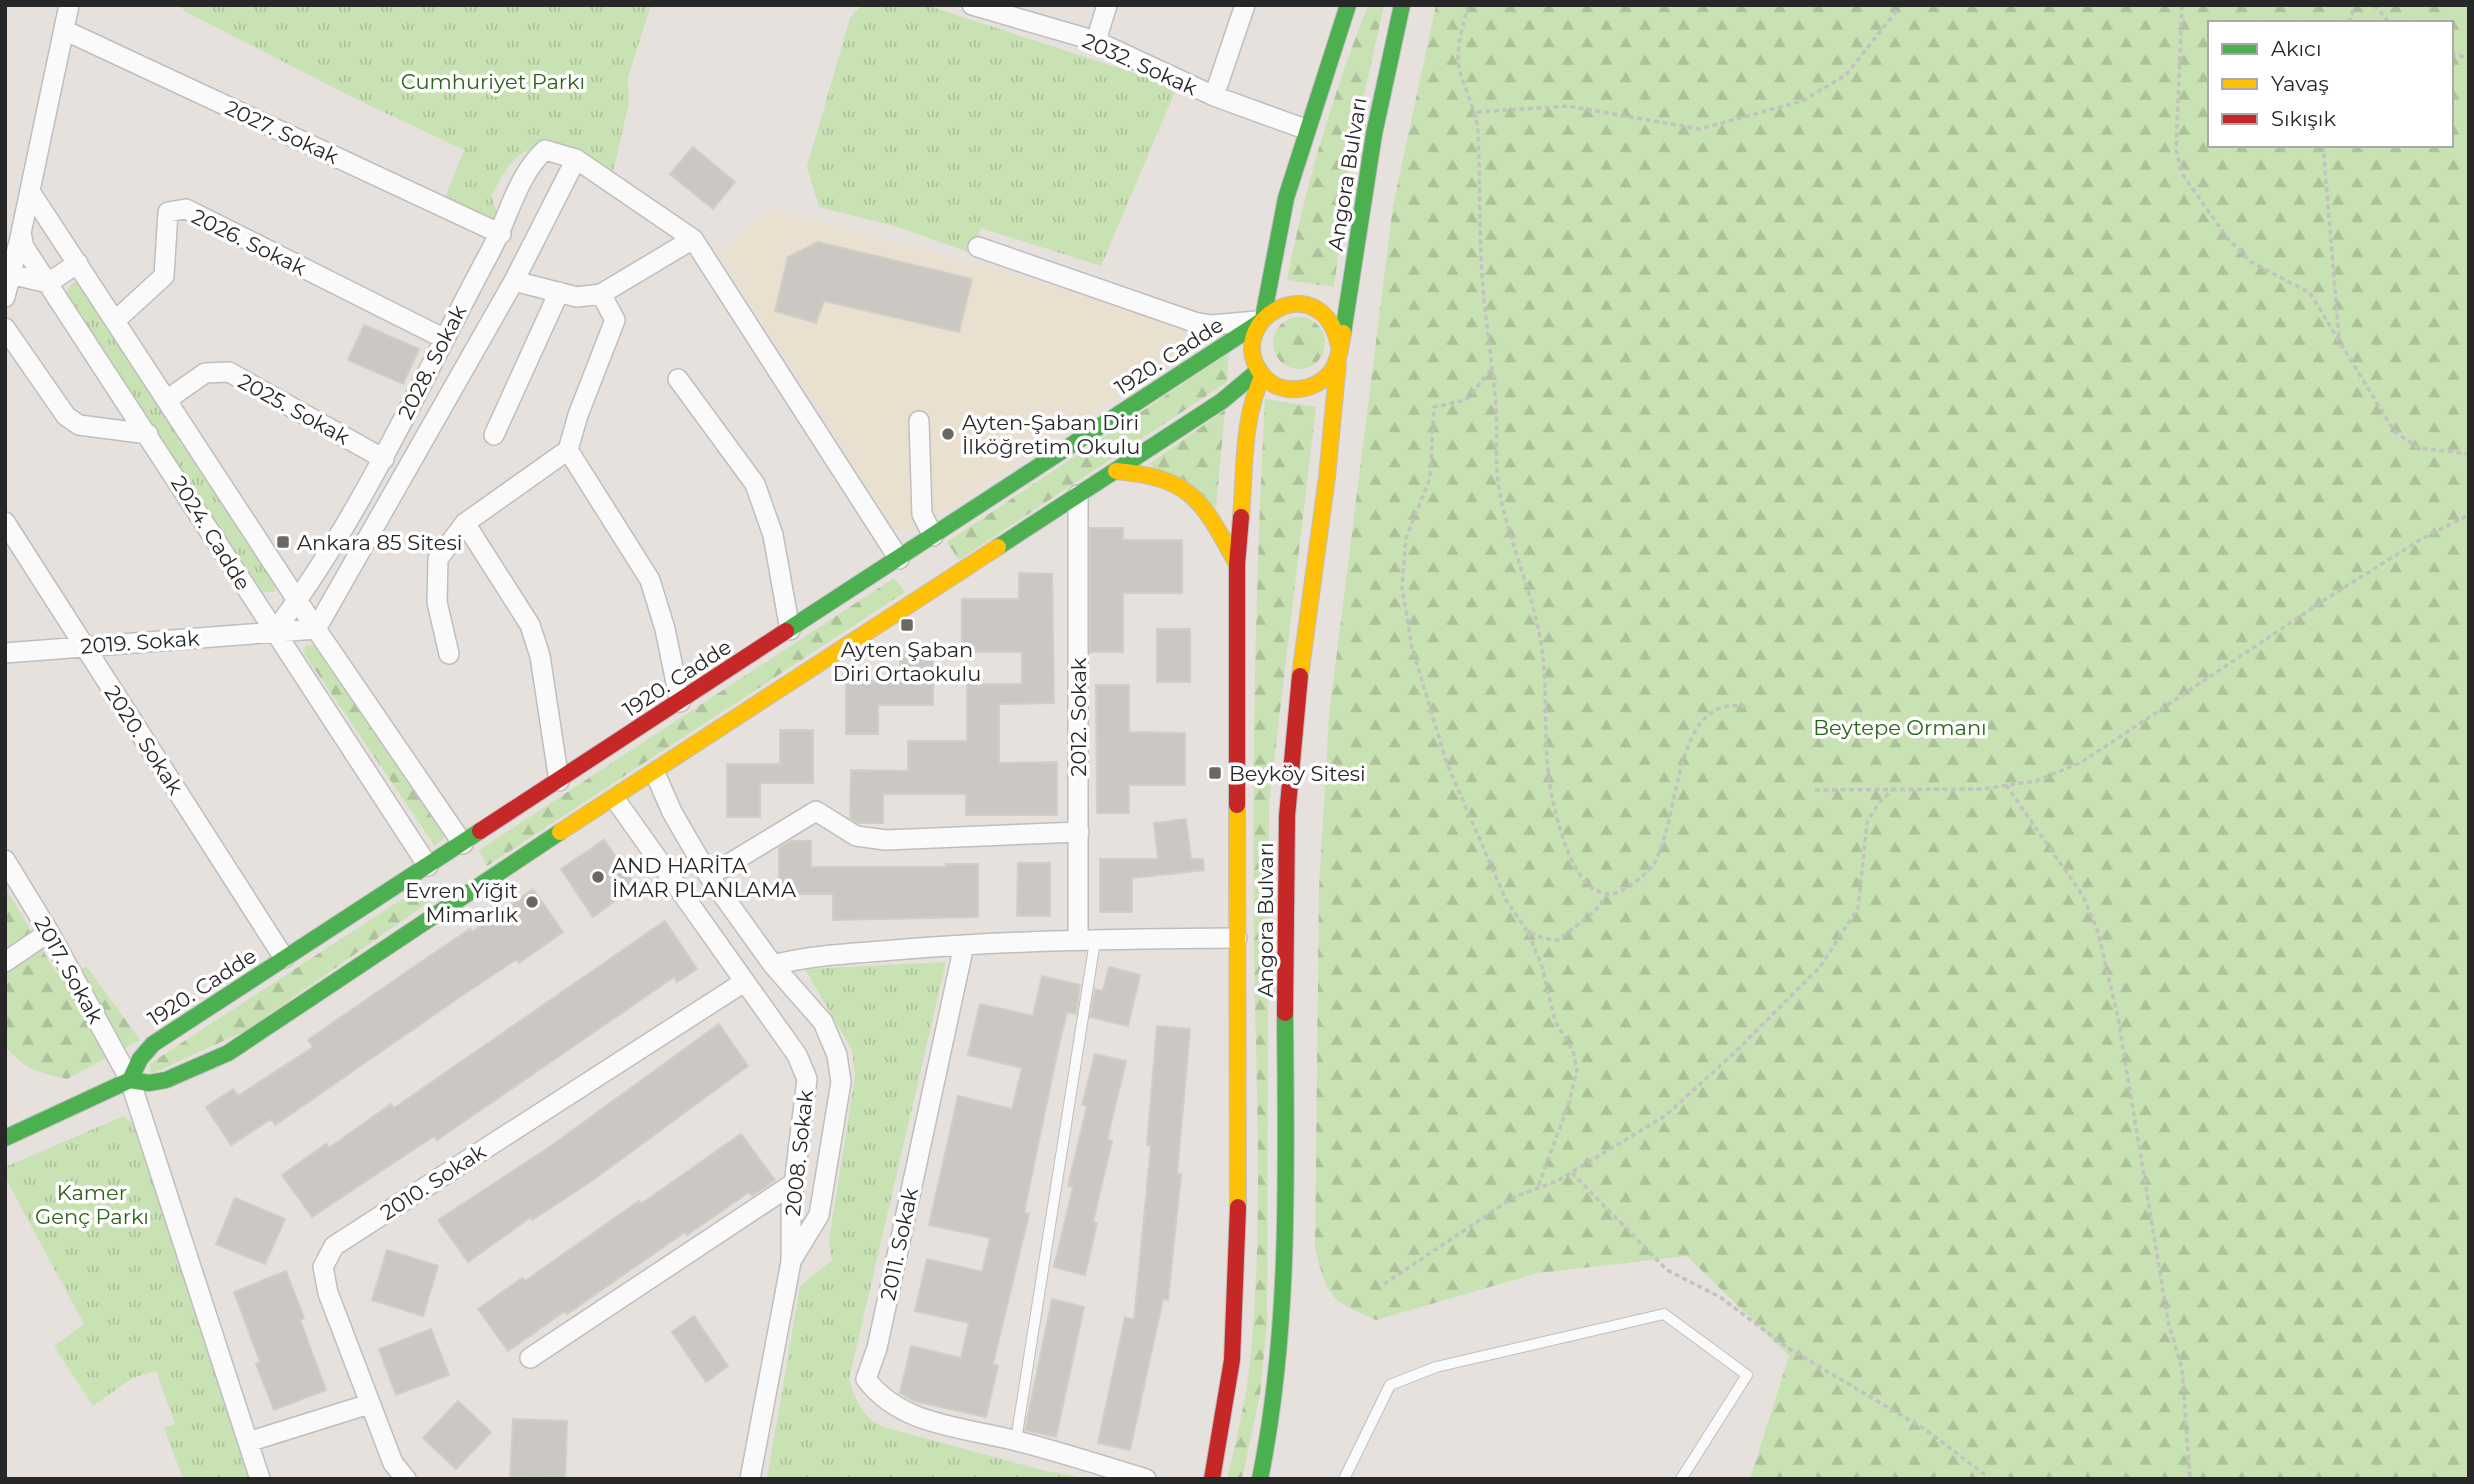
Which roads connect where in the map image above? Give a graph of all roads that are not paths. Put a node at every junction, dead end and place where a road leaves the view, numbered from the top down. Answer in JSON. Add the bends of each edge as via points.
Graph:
{"nodes":[{"id":1,"x":69,"y":5,"type":"edge"},
{"id":2,"x":972,"y":5,"type":"edge"},
{"id":3,"x":1107,"y":5,"type":"edge"},
{"id":4,"x":1245,"y":5,"type":"edge"},
{"id":5,"x":1348,"y":5,"type":"edge"},
{"id":6,"x":1402,"y":5,"type":"edge"},
{"id":7,"x":64,"y":30,"type":"junction"},
{"id":8,"x":1096,"y":41,"type":"junction"},
{"id":9,"x":1214,"y":96,"type":"junction"},
{"id":10,"x":1305,"y":129,"type":"junction"},
{"id":11,"x":576,"y":159,"type":"junction"},
{"id":12,"x":31,"y":193,"type":"junction"},
{"id":13,"x":21,"y":233,"type":"junction"},
{"id":14,"x":500,"y":233,"type":"junction"},
{"id":15,"x":693,"y":239,"type":"junction"},
{"id":16,"x":978,"y":247,"type":"dead end"},
{"id":17,"x":78,"y":263,"type":"junction"},
{"id":18,"x":10,"y":274,"type":"junction"},
{"id":19,"x":514,"y":281,"type":"junction"},
{"id":20,"x":48,"y":283,"type":"junction"},
{"id":21,"x":559,"y":292,"type":"junction"},
{"id":22,"x":601,"y":294,"type":"junction"},
{"id":23,"x":5,"y":297,"type":"edge"},
{"id":24,"x":116,"y":320,"type":"junction"},
{"id":25,"x":1262,"y":320,"type":"junction"},
{"id":26,"x":5,"y":328,"type":"edge"},
{"id":27,"x":443,"y":338,"type":"junction"},
{"id":28,"x":1339,"y":357,"type":"junction"},
{"id":29,"x":1261,"y":372,"type":"junction"},
{"id":30,"x":678,"y":379,"type":"dead end"},
{"id":31,"x":168,"y":399,"type":"junction"},
{"id":32,"x":919,"y":421,"type":"dead end"},
{"id":33,"x":148,"y":435,"type":"junction"},
{"id":34,"x":494,"y":435,"type":"dead end"},
{"id":35,"x":568,"y":450,"type":"junction"},
{"id":36,"x":384,"y":459,"type":"junction"},
{"id":37,"x":1116,"y":471,"type":"junction"},
{"id":38,"x":1078,"y":495,"type":"junction"},
{"id":39,"x":5,"y":522,"type":"edge"},
{"id":40,"x":465,"y":523,"type":"junction"},
{"id":41,"x":940,"y":545,"type":"junction"},
{"id":42,"x":899,"y":559,"type":"junction"},
{"id":43,"x":1237,"y":564,"type":"junction"},
{"id":44,"x":958,"y":573,"type":"junction"},
{"id":45,"x":924,"y":596,"type":"junction"},
{"id":46,"x":298,"y":601,"type":"junction"},
{"id":47,"x":316,"y":629,"type":"junction"},
{"id":48,"x":790,"y":630,"type":"junction"},
{"id":49,"x":274,"y":632,"type":"junction"},
{"id":50,"x":83,"y":646,"type":"junction"},
{"id":51,"x":5,"y":653,"type":"edge"},
{"id":52,"x":449,"y":654,"type":"dead end"},
{"id":53,"x":680,"y":702,"type":"junction"},
{"id":54,"x":655,"y":773,"type":"junction"},
{"id":55,"x":558,"y":781,"type":"junction"},
{"id":56,"x":615,"y":799,"type":"junction"},
{"id":57,"x":1079,"y":832,"type":"junction"},
{"id":58,"x":463,"y":844,"type":"junction"},
{"id":59,"x":5,"y":860,"type":"edge"},
{"id":60,"x":428,"y":866,"type":"junction"},
{"id":61,"x":709,"y":876,"type":"junction"},
{"id":62,"x":487,"y":880,"type":"junction"},
{"id":63,"x":446,"y":894,"type":"junction"},
{"id":64,"x":49,"y":932,"type":"junction"},
{"id":65,"x":1237,"y":938,"type":"junction"},
{"id":66,"x":1086,"y":940,"type":"junction"},
{"id":67,"x":964,"y":945,"type":"junction"},
{"id":68,"x":284,"y":958,"type":"junction"},
{"id":69,"x":5,"y":962,"type":"edge"},
{"id":70,"x":773,"y":965,"type":"junction"},
{"id":71,"x":744,"y":982,"type":"junction"},
{"id":72,"x":130,"y":1080,"type":"junction"},
{"id":73,"x":5,"y":1138,"type":"edge"},
{"id":74,"x":794,"y":1183,"type":"junction"},
{"id":75,"x":791,"y":1262,"type":"junction"},
{"id":76,"x":530,"y":1358,"type":"dead end"},
{"id":77,"x":369,"y":1404,"type":"junction"},
{"id":78,"x":1016,"y":1440,"type":"junction"},
{"id":79,"x":248,"y":1442,"type":"junction"},
{"id":80,"x":260,"y":1479,"type":"edge"},
{"id":81,"x":406,"y":1479,"type":"edge"},
{"id":82,"x":750,"y":1479,"type":"edge"},
{"id":83,"x":1146,"y":1479,"type":"edge"},
{"id":84,"x":1212,"y":1479,"type":"edge"},
{"id":85,"x":1260,"y":1479,"type":"edge"},
{"id":86,"x":1344,"y":1479,"type":"edge"},
{"id":87,"x":1681,"y":1479,"type":"edge"}],
"edges":[{"from":1,"to":7,"type":"street"},
{"from":2,"to":8,"type":"street","name":"2032. Sokak"},
{"from":3,"to":8,"type":"street"},
{"from":4,"to":9,"type":"street"},
{"from":5,"to":10,"type":"main road","name":"Angora Bulvarı"},
{"from":6,"to":28,"type":"main road","name":"Angora Bulvarı","via":[[1370,142]]},
{"from":7,"to":12,"type":"street"},
{"from":7,"to":14,"type":"street","name":"2027. Sokak"},
{"from":8,"to":9,"type":"street","name":"2032. Sokak"},
{"from":9,"to":10,"type":"street","name":"2032. Sokak"},
{"from":10,"to":25,"type":"main road","name":"Angora Bulvarı","via":[[1270,258]]},
{"from":11,"to":14,"type":"street","name":"2028. Sokak","via":[[545,150],[531,163]]},
{"from":11,"to":15,"type":"street","name":"2028. Sokak"},
{"from":11,"to":19,"type":"street","name":"2028. Sokak"},
{"from":12,"to":13,"type":"street"},
{"from":12,"to":17,"type":"street","name":"2024. Cadde"},
{"from":13,"to":18,"type":"street"},
{"from":13,"to":20,"type":"street","name":"2024. Cadde","via":[[24,247]]},
{"from":14,"to":27,"type":"street","name":"2028. Sokak"},
{"from":15,"to":22,"type":"street"},
{"from":15,"to":42,"type":"street"},
{"from":16,"to":25,"type":"street","via":[[1195,323]]},
{"from":17,"to":20,"type":"street"},
{"from":17,"to":24,"type":"street","name":"2024. Cadde"},
{"from":18,"to":20,"type":"street"},
{"from":18,"to":23,"type":"street"},
{"from":19,"to":21,"type":"street"},
{"from":19,"to":47,"type":"street","name":"2028. Sokak"},
{"from":20,"to":33,"type":"street","name":"2024. Cadde"},
{"from":21,"to":22,"type":"street","via":[[577,297]]},
{"from":21,"to":34,"type":"street"},
{"from":22,"to":35,"type":"street","via":[[615,320]]},
{"from":24,"to":27,"type":"street","name":"2026. Sokak","via":[[164,276],[168,212],[186,209]]},
{"from":24,"to":31,"type":"street","name":"2024. Cadde"},
{"from":25,"to":28,"type":"main road","name":"Angora Bulvarı","via":[[1284,304],[1310,305],[1331,319],[1339,334]]},
{"from":25,"to":29,"type":"main road","name":"Angora Bulvarı","via":[[1252,346]]},
{"from":25,"to":41,"type":"main road","name":"1920. Cadde"},
{"from":26,"to":33,"type":"street","via":[[66,416],[79,425]]},
{"from":27,"to":36,"type":"street","name":"2028. Sokak"},
{"from":28,"to":29,"type":"main road","via":[[1324,381],[1304,390],[1281,388]]},
{"from":28,"to":85,"type":"main road","name":"Angora Bulvarı","via":[[1334,432],[1309,589],[1289,772],[1286,1284],[1280,1367]]},
{"from":29,"to":37,"type":"main road"},
{"from":29,"to":43,"type":"main road","name":"Angora Bulvarı","via":[[1249,422]]},
{"from":30,"to":48,"type":"street","via":[[755,484],[773,535]]},
{"from":31,"to":36,"type":"street","name":"2025. Sokak","via":[[205,373],[229,372]]},
{"from":31,"to":46,"type":"street","name":"2024. Cadde"},
{"from":32,"to":41,"type":"street","via":[[922,514]]},
{"from":33,"to":49,"type":"street","name":"2024. Cadde"},
{"from":35,"to":40,"type":"street"},
{"from":35,"to":53,"type":"street","via":[[650,580]]},
{"from":36,"to":46,"type":"street","name":"2028. Sokak"},
{"from":37,"to":38,"type":"main road"},
{"from":37,"to":43,"type":"main road","via":[[1160,474],[1188,489],[1213,520]]},
{"from":38,"to":44,"type":"main road"},
{"from":38,"to":57,"type":"street","name":"2012. Sokak"},
{"from":39,"to":50,"type":"street","name":"2020. Sokak"},
{"from":40,"to":52,"type":"street","via":[[438,559],[437,603]]},
{"from":40,"to":55,"type":"street","via":[[530,625],[540,656]]},
{"from":41,"to":42,"type":"main road","name":"1920. Cadde"},
{"from":41,"to":44,"type":"main road"},
{"from":42,"to":45,"type":"main road"},
{"from":42,"to":48,"type":"main road","name":"1920. Cadde"},
{"from":43,"to":65,"type":"main road","name":"Angora Bulvarı"},
{"from":44,"to":45,"type":"main road"},
{"from":45,"to":54,"type":"main road"},
{"from":46,"to":47,"type":"street","name":"2024. Cadde"},
{"from":46,"to":49,"type":"street","name":"2028. Sokak"},
{"from":47,"to":49,"type":"street","name":"2019. Sokak"},
{"from":47,"to":58,"type":"street","name":"2024. Cadde"},
{"from":48,"to":53,"type":"main road","name":"1920. Cadde"},
{"from":49,"to":50,"type":"street","name":"2019. Sokak"},
{"from":49,"to":60,"type":"street","name":"2024. Cadde"},
{"from":50,"to":51,"type":"street","name":"2019. Sokak"},
{"from":50,"to":68,"type":"street","name":"2020. Sokak"},
{"from":53,"to":55,"type":"main road","name":"1920. Cadde"},
{"from":54,"to":56,"type":"main road"},
{"from":54,"to":61,"type":"street"},
{"from":55,"to":58,"type":"main road","name":"1920. Cadde"},
{"from":56,"to":62,"type":"main road"},
{"from":56,"to":71,"type":"street","name":"2008. Sokak"},
{"from":57,"to":61,"type":"street","via":[[886,839],[856,836],[816,811]]},
{"from":57,"to":66,"type":"street","name":"2012. Sokak"},
{"from":58,"to":60,"type":"main road","name":"1920. Cadde"},
{"from":58,"to":62,"type":"main road"},
{"from":59,"to":64,"type":"street","name":"2017. Sokak"},
{"from":60,"to":63,"type":"main road"},
{"from":60,"to":68,"type":"main road","name":"1920. Cadde"},
{"from":61,"to":70,"type":"street"},
{"from":62,"to":63,"type":"main road"},
{"from":63,"to":72,"type":"main road","via":[[228,1053],[166,1080]]},
{"from":64,"to":69,"type":"street"},
{"from":64,"to":72,"type":"street","name":"2017. Sokak"},
{"from":65,"to":66,"type":"street"},
{"from":65,"to":84,"type":"main road","name":"Angora Bulvarı","via":[[1233,1360]]},
{"from":66,"to":67,"type":"street"},
{"from":66,"to":78,"type":"lane"},
{"from":67,"to":70,"type":"street","via":[[802,958]]},
{"from":67,"to":78,"type":"street","name":"2011. Sokak","via":[[877,1348],[866,1379],[880,1398],[922,1419]]},
{"from":68,"to":72,"type":"main road","name":"1920. Cadde","via":[[153,1044]]},
{"from":70,"to":75,"type":"street","via":[[823,1022],[837,1055],[841,1082],[819,1215]]},
{"from":71,"to":74,"type":"street","name":"2008. Sokak","via":[[797,1055],[807,1079]]},
{"from":71,"to":77,"type":"street","name":"2010. Sokak","via":[[334,1246],[323,1267],[328,1293]]},
{"from":72,"to":73,"type":"main road"},
{"from":72,"to":79,"type":"street","name":"2017. Sokak"},
{"from":74,"to":75,"type":"street","name":"2008. Sokak"},
{"from":74,"to":76,"type":"street"},
{"from":75,"to":82,"type":"street","name":"2008. Sokak"},
{"from":77,"to":79,"type":"street"},
{"from":77,"to":81,"type":"street","name":"2010. Sokak","via":[[393,1463]]},
{"from":78,"to":83,"type":"street","name":"2011. Sokak"},
{"from":79,"to":80,"type":"street","name":"2017. Sokak"},
{"from":86,"to":87,"type":"lane","via":[[1390,1385],[1436,1367],[1664,1314],[1747,1375]]}]}
